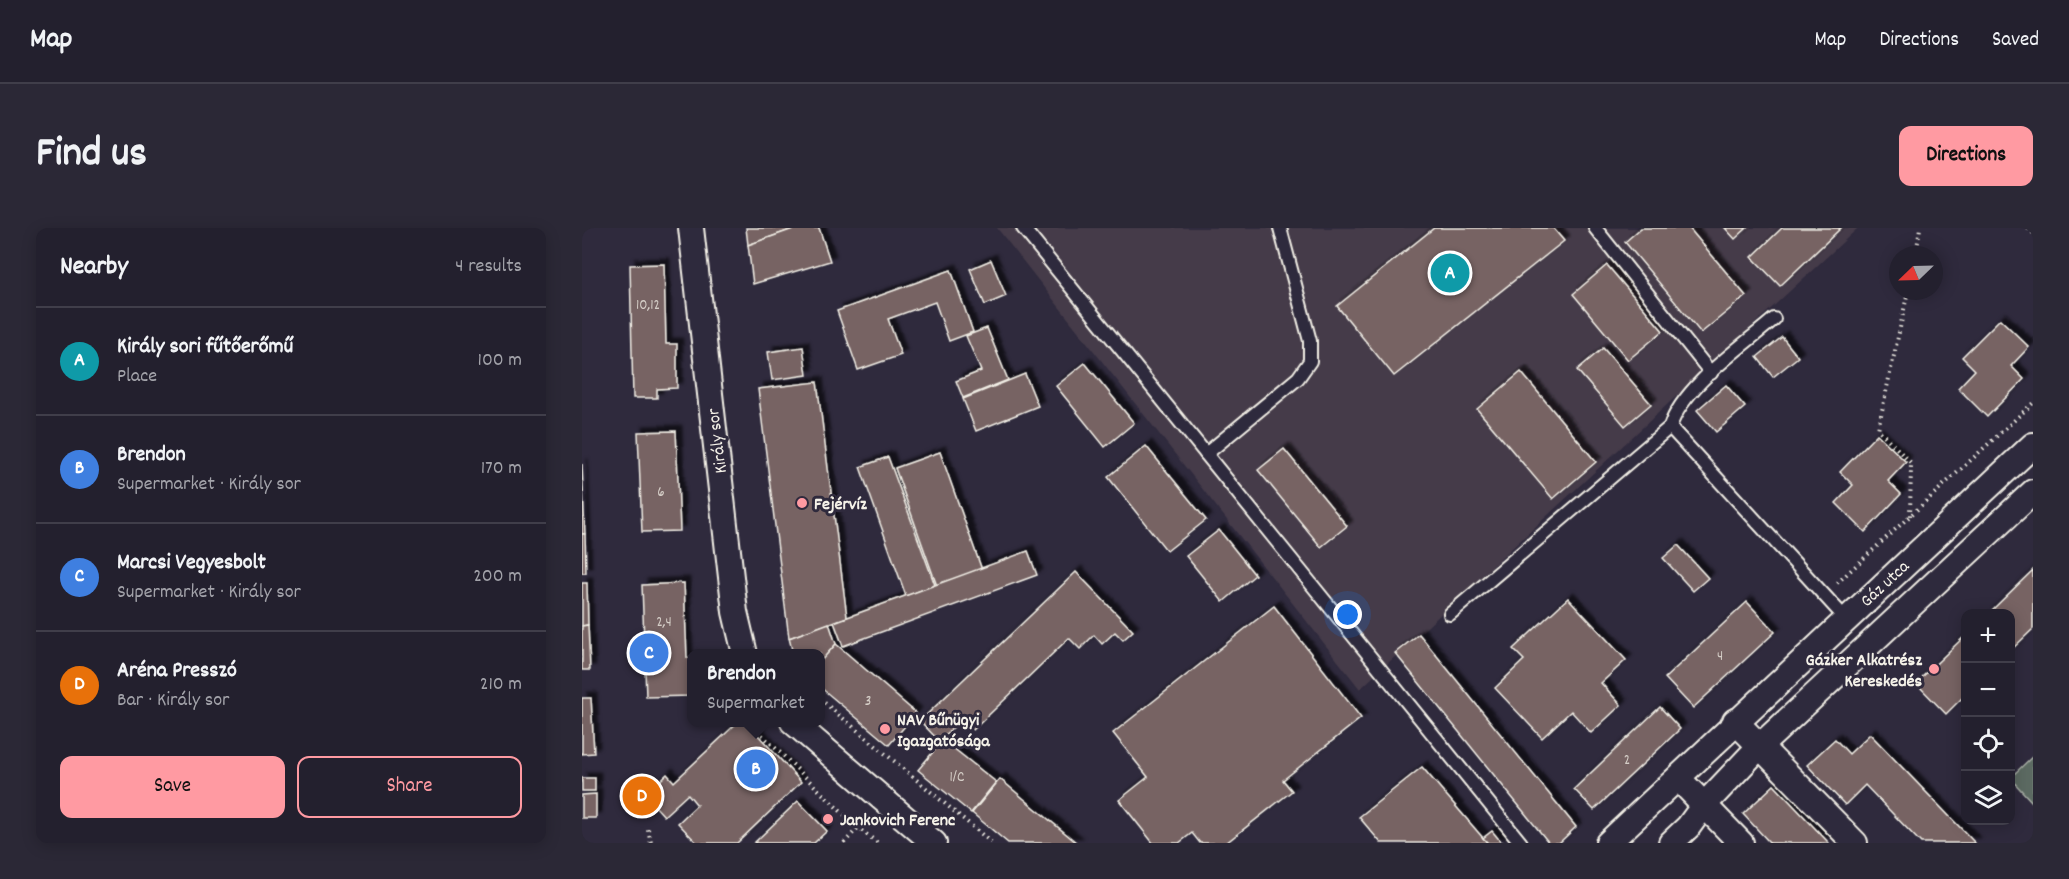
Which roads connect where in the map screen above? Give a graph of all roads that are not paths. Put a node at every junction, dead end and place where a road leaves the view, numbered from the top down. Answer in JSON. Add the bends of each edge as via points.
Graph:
{"nodes":[{"id":1,"x":691,"y":228,"type":"edge"},
{"id":2,"x":1023,"y":228,"type":"edge"},
{"id":3,"x":1280,"y":228,"type":"edge"},
{"id":4,"x":1595,"y":228,"type":"edge"},
{"id":5,"x":1774,"y":319,"type":"dead end"},
{"id":6,"x":1711,"y":373,"type":"junction"},
{"id":7,"x":1670,"y":427,"type":"junction"},
{"id":8,"x":2033,"y":445,"type":"edge"},
{"id":9,"x":1206,"y":454,"type":"junction"},
{"id":10,"x":2033,"y":492,"type":"edge"},
{"id":11,"x":1450,"y":614,"type":"dead end"},
{"id":12,"x":1846,"y":618,"type":"junction"},
{"id":13,"x":745,"y":649,"type":"edge"},
{"id":14,"x":1735,"y":721,"type":"junction"},
{"id":15,"x":798,"y":727,"type":"edge"},
{"id":16,"x":1760,"y":746,"type":"junction"},
{"id":17,"x":1679,"y":779,"type":"junction"},
{"id":18,"x":1704,"y":806,"type":"junction"},
{"id":19,"x":934,"y":843,"type":"edge"},
{"id":20,"x":1521,"y":843,"type":"edge"},
{"id":21,"x":1608,"y":843,"type":"edge"},
{"id":22,"x":1671,"y":843,"type":"edge"},
{"id":23,"x":1741,"y":843,"type":"edge"},
{"id":24,"x":1855,"y":843,"type":"edge"}],
"edges":[{"from":1,"to":13,"type":"street","name":"Király sor","via":[[735,612]]},
{"from":2,"to":9,"type":"lane"},
{"from":3,"to":9,"type":"lane","via":[[1310,341],[1310,361],[1298,378]]},
{"from":4,"to":6,"type":"lane"},
{"from":5,"to":6,"type":"lane"},
{"from":6,"to":7,"type":"lane","via":[[1675,411]]},
{"from":7,"to":11,"type":"lane"},
{"from":7,"to":12,"type":"lane"},
{"from":8,"to":12,"type":"street","name":"Gáz utca"},
{"from":9,"to":20,"type":"lane"},
{"from":10,"to":16,"type":"street","name":"Gáz utca"},
{"from":12,"to":14,"type":"street","name":"Gáz utca"},
{"from":14,"to":16,"type":"street"},
{"from":14,"to":17,"type":"street","name":"Gáz utca"},
{"from":15,"to":19,"type":"street"},
{"from":16,"to":18,"type":"street","name":"Gáz utca"},
{"from":16,"to":24,"type":"street"},
{"from":17,"to":18,"type":"street"},
{"from":17,"to":21,"type":"street","name":"Gáz utca"},
{"from":18,"to":22,"type":"street","name":"Gáz utca"},
{"from":18,"to":23,"type":"street"}]}
